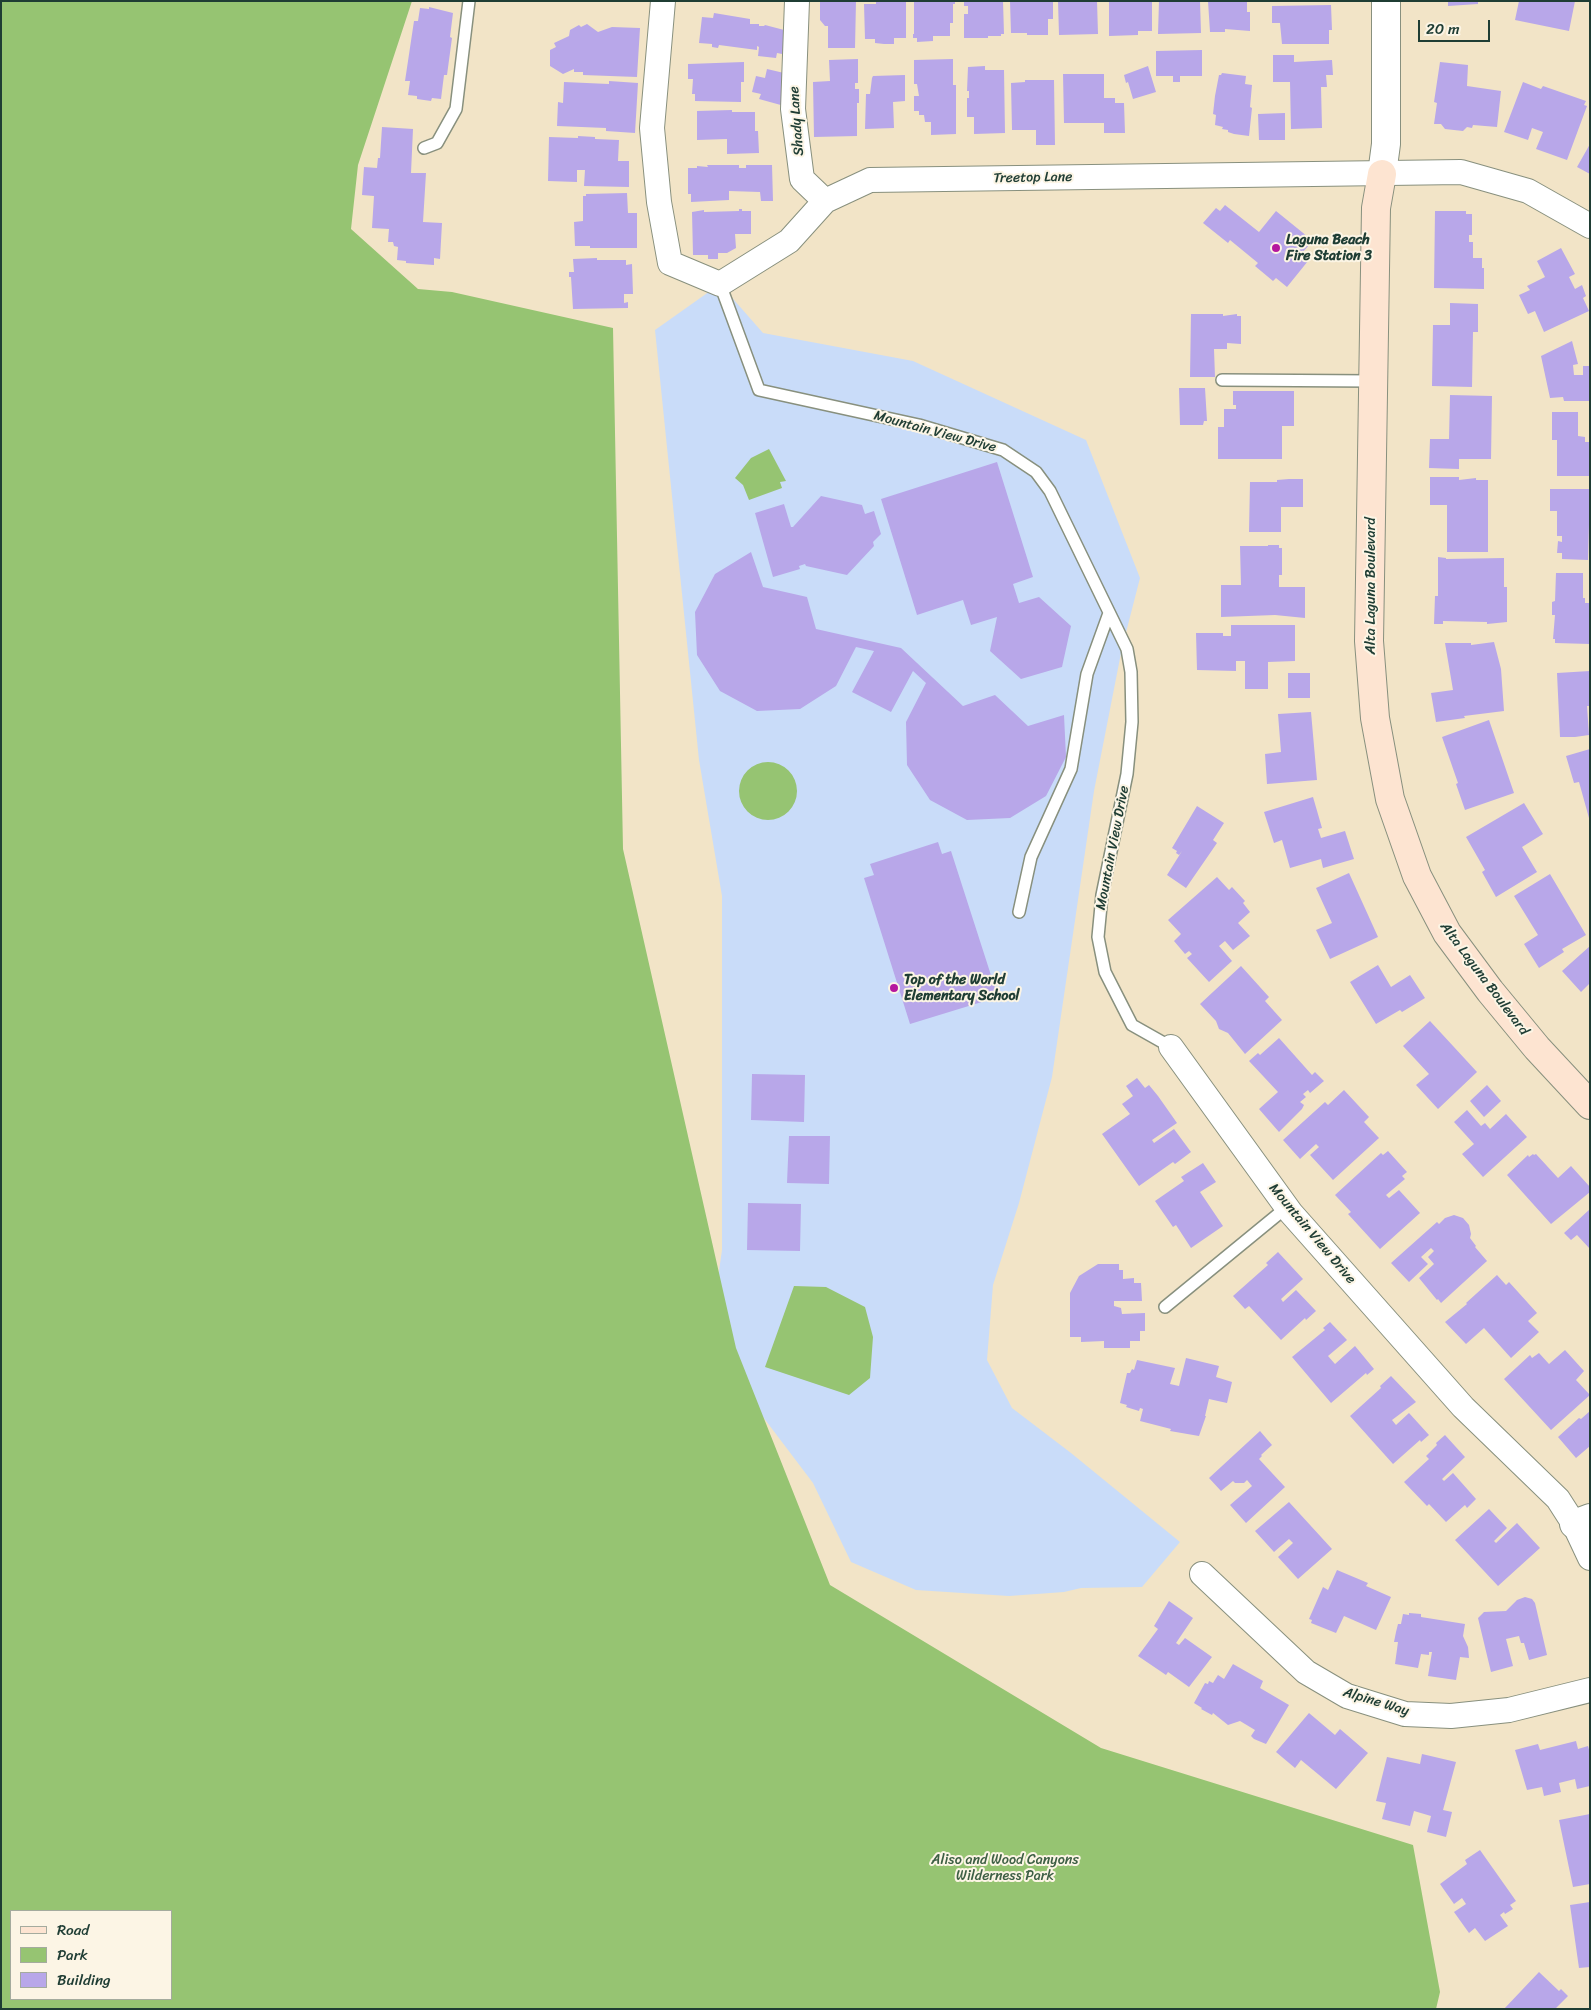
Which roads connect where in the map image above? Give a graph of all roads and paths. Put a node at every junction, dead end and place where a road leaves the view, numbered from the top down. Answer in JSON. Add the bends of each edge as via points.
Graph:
{"nodes":[{"id":1,"x":469,"y":1,"type":"edge"},
{"id":2,"x":663,"y":1,"type":"edge"},
{"id":3,"x":797,"y":1,"type":"edge"},
{"id":4,"x":1386,"y":1,"type":"edge"},
{"id":5,"x":424,"y":148,"type":"dead end"},
{"id":6,"x":1382,"y":174,"type":"junction"},
{"id":7,"x":825,"y":201,"type":"junction"},
{"id":8,"x":1590,"y":226,"type":"edge"},
{"id":9,"x":720,"y":284,"type":"junction"},
{"id":10,"x":1222,"y":380,"type":"dead end"},
{"id":11,"x":1373,"y":381,"type":"junction"},
{"id":12,"x":1109,"y":613,"type":"junction"},
{"id":13,"x":1018,"y":912,"type":"dead end"},
{"id":14,"x":1170,"y":1047,"type":"joint"},
{"id":15,"x":1590,"y":1106,"type":"edge"},
{"id":16,"x":1287,"y":1207,"type":"junction"},
{"id":17,"x":1165,"y":1307,"type":"dead end"},
{"id":18,"x":1582,"y":1521,"type":"edge"},
{"id":19,"x":1590,"y":1558,"type":"edge"},
{"id":20,"x":1202,"y":1574,"type":"dead end"},
{"id":21,"x":1590,"y":1690,"type":"edge"}],
"edges":[{"from":1,"to":5,"type":"lane","via":[[456,109],[438,143]]},
{"from":2,"to":9,"type":"street","via":[[652,128],[659,202],[670,263]]},
{"from":3,"to":7,"type":"street","name":"Shady Lane","via":[[793,109],[802,179]]},
{"from":4,"to":6,"type":"street","name":"Alta Laguna Boulevard","via":[[1386,144]]},
{"from":6,"to":7,"type":"street","name":"Treetop Lane","via":[[870,180]]},
{"from":6,"to":8,"type":"street","name":"Treetop Lane","via":[[1461,172],[1528,191]]},
{"from":6,"to":11,"type":"main road","name":"Alta Laguna Boulevard","via":[[1376,208]]},
{"from":7,"to":9,"type":"street","name":"Treetop Lane","via":[[789,241]]},
{"from":9,"to":12,"type":"lane","name":"Mountain View Drive","via":[[758,390],[919,426],[1003,450],[1036,472],[1050,491]]},
{"from":10,"to":11,"type":"lane"},
{"from":11,"to":15,"type":"main road","name":"Alta Laguna Boulevard","via":[[1369,641],[1375,718],[1390,799],[1417,876],[1447,932],[1525,1034]]},
{"from":12,"to":13,"type":"lane","via":[[1087,674],[1072,769],[1031,857]]},
{"from":12,"to":14,"type":"lane","name":"Mountain View Drive","via":[[1127,649],[1132,722],[1127,774],[1102,895],[1098,937],[1105,972],[1132,1025]]},
{"from":14,"to":16,"type":"street","name":"Mountain View Drive"},
{"from":16,"to":17,"type":"lane"},
{"from":16,"to":18,"type":"street","name":"Mountain View Drive","via":[[1464,1407]]},
{"from":18,"to":19,"type":"street","name":"Mountain View Drive"},
{"from":20,"to":21,"type":"street","name":"Alpine Way","via":[[1306,1672],[1347,1696],[1405,1714],[1451,1716],[1508,1710]]}]}
